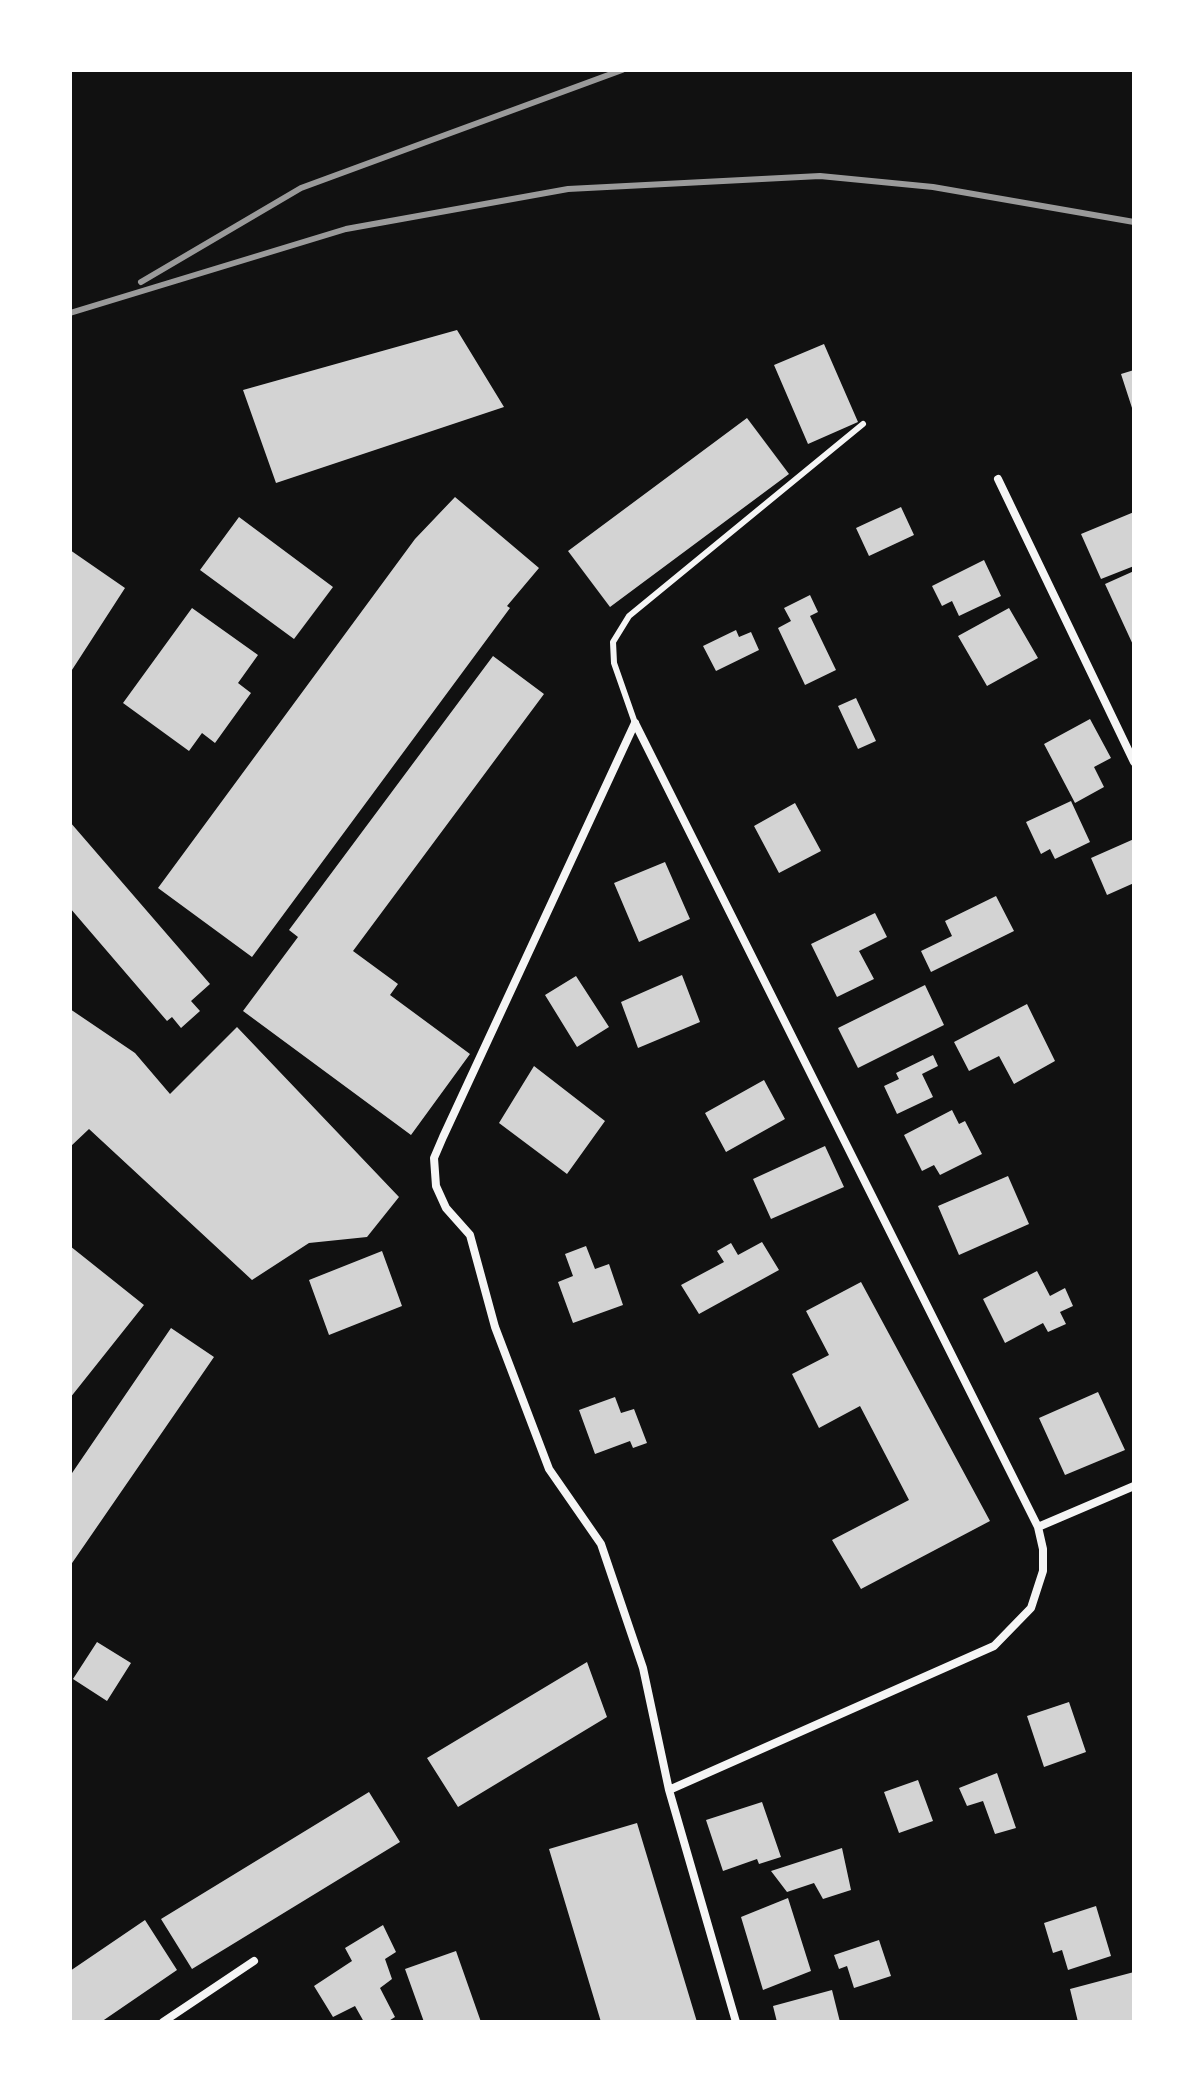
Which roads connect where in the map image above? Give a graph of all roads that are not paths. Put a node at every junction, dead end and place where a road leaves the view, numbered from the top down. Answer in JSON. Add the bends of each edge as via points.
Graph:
{"nodes":[{"id":1,"x":863,"y":424,"type":"dead end"},
{"id":2,"x":998,"y":479,"type":"dead end"},
{"id":3,"x":635,"y":723,"type":"junction"},
{"id":4,"x":1134,"y":762,"type":"edge"},
{"id":5,"x":1134,"y":1486,"type":"edge"},
{"id":6,"x":1038,"y":1527,"type":"junction"},
{"id":7,"x":669,"y":1790,"type":"junction"},
{"id":8,"x":254,"y":1961,"type":"dead end"},
{"id":9,"x":163,"y":2022,"type":"edge"},
{"id":10,"x":736,"y":2022,"type":"edge"}],
"edges":[{"from":1,"to":3,"type":"lane","via":[[629,616],[613,642],[614,663]]},
{"from":2,"to":4,"type":"street"},
{"from":3,"to":6,"type":"street"},
{"from":3,"to":7,"type":"street","via":[[434,1158],[436,1186],[446,1208],[470,1235],[495,1327],[549,1469],[601,1544],[643,1668]]},
{"from":5,"to":6,"type":"street"},
{"from":6,"to":7,"type":"street","via":[[1043,1571],[1031,1608],[994,1646]]},
{"from":7,"to":10,"type":"street"},
{"from":8,"to":9,"type":"street"}]}
